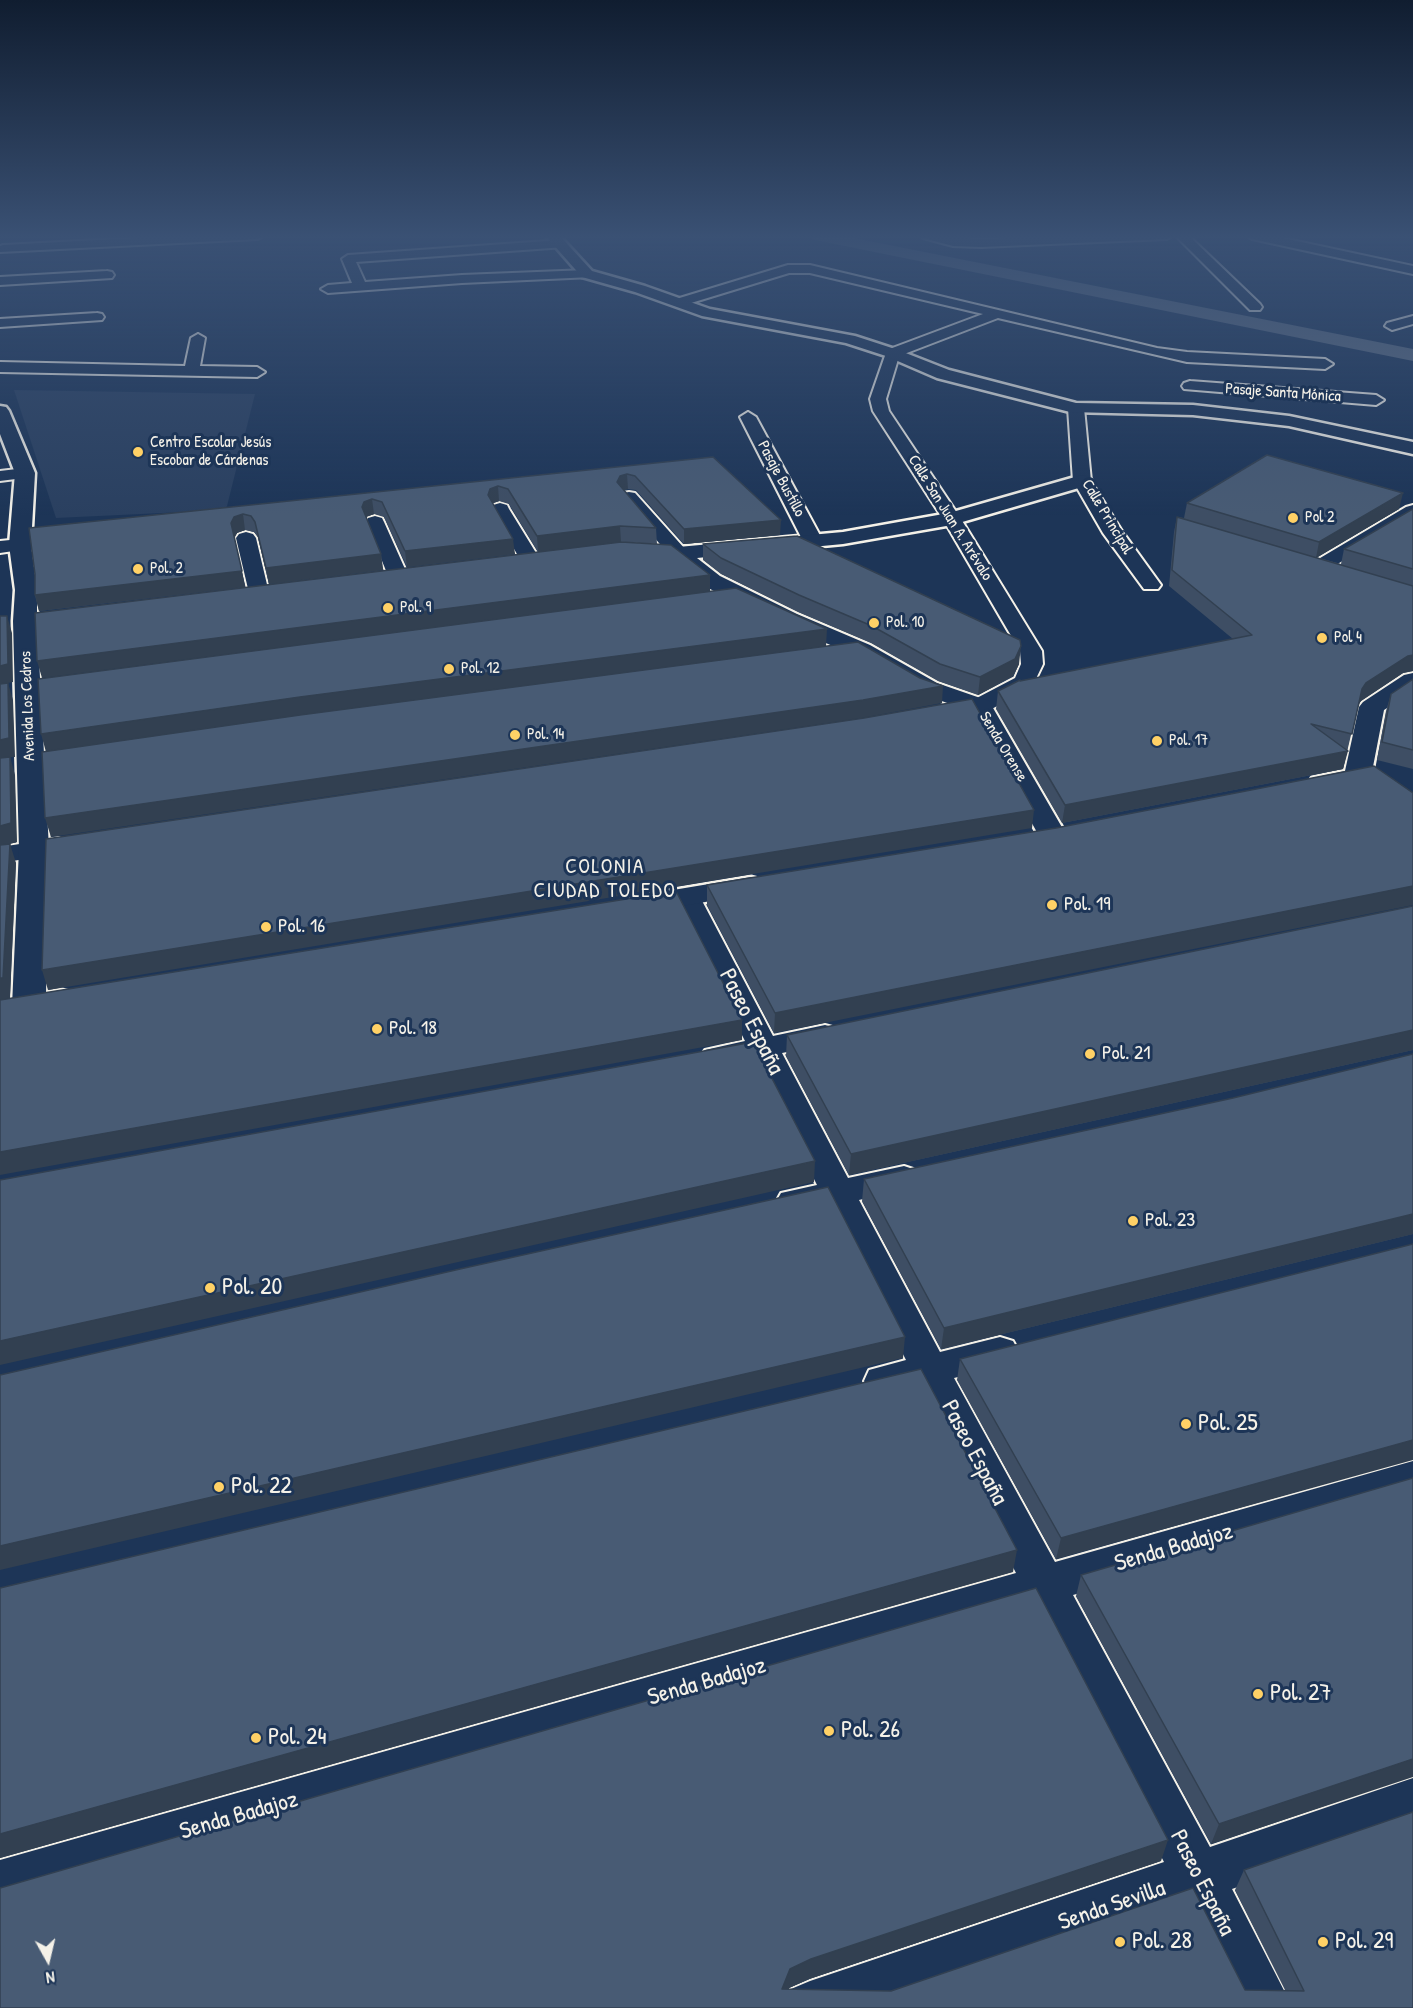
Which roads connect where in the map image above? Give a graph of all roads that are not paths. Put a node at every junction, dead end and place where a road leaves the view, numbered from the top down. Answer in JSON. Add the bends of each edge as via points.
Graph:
{"nodes":[{"id":1,"x":793,"y":329,"type":"edge"},
{"id":2,"x":957,"y":329,"type":"edge"},
{"id":3,"x":1055,"y":329,"type":"edge"},
{"id":4,"x":198,"y":338,"type":"dead end"},
{"id":5,"x":892,"y":353,"type":"junction"},
{"id":6,"x":1187,"y":357,"type":"junction"},
{"id":7,"x":1325,"y":364,"type":"dead end"},
{"id":8,"x":0,"y":367,"type":"edge"},
{"id":9,"x":192,"y":371,"type":"junction"},
{"id":10,"x":257,"y":372,"type":"dead end"},
{"id":11,"x":1190,"y":386,"type":"junction"},
{"id":12,"x":1376,"y":400,"type":"dead end"},
{"id":13,"x":1076,"y":408,"type":"junction"},
{"id":14,"x":1193,"y":410,"type":"junction"},
{"id":15,"x":0,"y":411,"type":"edge"},
{"id":16,"x":748,"y":417,"type":"dead end"},
{"id":17,"x":1413,"y":448,"type":"edge"},
{"id":18,"x":25,"y":473,"type":"junction"},
{"id":19,"x":0,"y":476,"type":"edge"},
{"id":20,"x":1082,"y":481,"type":"junction"},
{"id":21,"x":628,"y":496,"type":"edge"},
{"id":22,"x":500,"y":509,"type":"dead end"},
{"id":23,"x":1413,"y":512,"type":"edge"},
{"id":24,"x":952,"y":519,"type":"junction"},
{"id":25,"x":375,"y":522,"type":"dead end"},
{"id":26,"x":246,"y":538,"type":"dead end"},
{"id":27,"x":813,"y":541,"type":"junction"},
{"id":28,"x":10,"y":546,"type":"edge"},
{"id":29,"x":610,"y":552,"type":"edge"},
{"id":30,"x":678,"y":553,"type":"junction"},
{"id":31,"x":554,"y":559,"type":"edge"},
{"id":32,"x":531,"y":561,"type":"junction"},
{"id":33,"x":1295,"y":561,"type":"edge"},
{"id":34,"x":509,"y":564,"type":"edge"},
{"id":35,"x":1317,"y":568,"type":"junction"},
{"id":36,"x":1339,"y":574,"type":"edge"},
{"id":37,"x":399,"y":578,"type":"edge"},
{"id":38,"x":1152,"y":585,"type":"dead end"},
{"id":39,"x":269,"y":592,"type":"joint"},
{"id":40,"x":235,"y":596,"type":"edge"},
{"id":41,"x":741,"y":596,"type":"junction"},
{"id":42,"x":706,"y":600,"type":"edge"},
{"id":43,"x":24,"y":621,"type":"edge"},
{"id":44,"x":862,"y":650,"type":"junction"},
{"id":45,"x":816,"y":656,"type":"edge"},
{"id":46,"x":1413,"y":680,"type":"edge"},
{"id":47,"x":980,"y":706,"type":"junction"},
{"id":48,"x":921,"y":717,"type":"edge"},
{"id":49,"x":1293,"y":789,"type":"edge"},
{"id":50,"x":1052,"y":836,"type":"edge"},
{"id":51,"x":80,"y":843,"type":"edge"},
{"id":52,"x":34,"y":849,"type":"junction"},
{"id":53,"x":0,"y":855,"type":"edge"},
{"id":54,"x":781,"y":881,"type":"edge"},
{"id":55,"x":686,"y":897,"type":"junction"},
{"id":56,"x":604,"y":911,"type":"edge"},
{"id":57,"x":85,"y":996,"type":"edge"},
{"id":58,"x":14,"y":1008,"type":"edge"},
{"id":59,"x":856,"y":1029,"type":"edge"},
{"id":60,"x":764,"y":1048,"type":"junction"},
{"id":61,"x":693,"y":1061,"type":"edge"},
{"id":62,"x":930,"y":1172,"type":"edge"},
{"id":63,"x":838,"y":1192,"type":"junction"},
{"id":64,"x":758,"y":1210,"type":"edge"},
{"id":65,"x":1032,"y":1344,"type":"edge"},
{"id":66,"x":930,"y":1370,"type":"junction"},
{"id":67,"x":850,"y":1389,"type":"edge"},
{"id":68,"x":1413,"y":1478,"type":"edge"},
{"id":69,"x":1045,"y":1585,"type":"junction"},
{"id":70,"x":1413,"y":1802,"type":"edge"},
{"id":71,"x":1199,"y":1876,"type":"junction"},
{"id":72,"x":0,"y":1885,"type":"edge"},
{"id":73,"x":810,"y":2008,"type":"edge"},
{"id":74,"x":1266,"y":2008,"type":"edge"}],
"edges":[{"from":1,"to":5,"type":"street"},
{"from":2,"to":5,"type":"street"},
{"from":3,"to":6,"type":"street"},
{"from":4,"to":9,"type":"street"},
{"from":5,"to":13,"type":"street","via":[[943,374]]},
{"from":5,"to":24,"type":"street","name":"Calle San Juan A. Arévalo","via":[[878,399],[881,411]]},
{"from":6,"to":7,"type":"street"},
{"from":6,"to":11,"type":"street"},
{"from":8,"to":9,"type":"street"},
{"from":9,"to":10,"type":"street"},
{"from":11,"to":12,"type":"street","name":"Pasaje Santa Mónica"},
{"from":11,"to":14,"type":"street"},
{"from":13,"to":14,"type":"street"},
{"from":13,"to":20,"type":"street","name":"Calle Principal"},
{"from":14,"to":17,"type":"street","via":[[1290,422]]},
{"from":15,"to":18,"type":"street","name":"Avenida Los Cedros"},
{"from":16,"to":27,"type":"street","name":"Pasaje Bustillo"},
{"from":18,"to":19,"type":"street"},
{"from":18,"to":28,"type":"street","name":"Avenida Los Cedros"},
{"from":20,"to":24,"type":"street"},
{"from":20,"to":38,"type":"street","name":"Calle Principal","via":[[1113,533]]},
{"from":21,"to":30,"type":"street","name":"Senda Orense"},
{"from":22,"to":32,"type":"street"},
{"from":23,"to":35,"type":"street"},
{"from":24,"to":27,"type":"street"},
{"from":24,"to":47,"type":"street","name":"Calle San Juan A. Arévalo","via":[[1030,651],[1032,664],[1024,682]]},
{"from":25,"to":37,"type":"street"},
{"from":26,"to":39,"type":"street"},
{"from":27,"to":30,"type":"street"},
{"from":28,"to":43,"type":"street","name":"Avenida Los Cedros","via":[[26,590]]},
{"from":29,"to":30,"type":"street"},
{"from":30,"to":41,"type":"street","name":"Senda Orense","via":[[712,581]]},
{"from":31,"to":32,"type":"street"},
{"from":32,"to":34,"type":"street"},
{"from":33,"to":35,"type":"street"},
{"from":35,"to":36,"type":"street"},
{"from":39,"to":40,"type":"street"},
{"from":41,"to":42,"type":"street"},
{"from":41,"to":44,"type":"street","name":"Senda Orense"},
{"from":43,"to":52,"type":"street","name":"Avenida Los Cedros","via":[[30,689]]},
{"from":44,"to":45,"type":"street"},
{"from":44,"to":47,"type":"street","name":"Senda Orense","via":[[928,688]]},
{"from":46,"to":49,"type":"street","via":[[1372,707],[1358,777]]},
{"from":47,"to":48,"type":"street"},
{"from":47,"to":50,"type":"street","name":"Senda Orense"},
{"from":51,"to":52,"type":"street"},
{"from":52,"to":53,"type":"street"},
{"from":52,"to":58,"type":"street","name":"Avenida Los Cedros"},
{"from":54,"to":55,"type":"street"},
{"from":55,"to":56,"type":"street"},
{"from":55,"to":60,"type":"street","name":"Paseo España"},
{"from":57,"to":58,"type":"street"},
{"from":59,"to":60,"type":"street"},
{"from":60,"to":61,"type":"street"},
{"from":60,"to":63,"type":"street","name":"Paseo España"},
{"from":62,"to":63,"type":"street"},
{"from":63,"to":64,"type":"street"},
{"from":63,"to":66,"type":"street","name":"Paseo España"},
{"from":65,"to":66,"type":"street"},
{"from":66,"to":67,"type":"street"},
{"from":66,"to":69,"type":"street","name":"Paseo España"},
{"from":68,"to":69,"type":"street","name":"Senda Badajoz"},
{"from":69,"to":71,"type":"street","name":"Paseo España"},
{"from":69,"to":72,"type":"street","name":"Senda Badajoz"},
{"from":70,"to":71,"type":"street","name":"Senda Sevilla"},
{"from":71,"to":73,"type":"street","name":"Senda Sevilla"},
{"from":71,"to":74,"type":"street","name":"Paseo España"}]}
